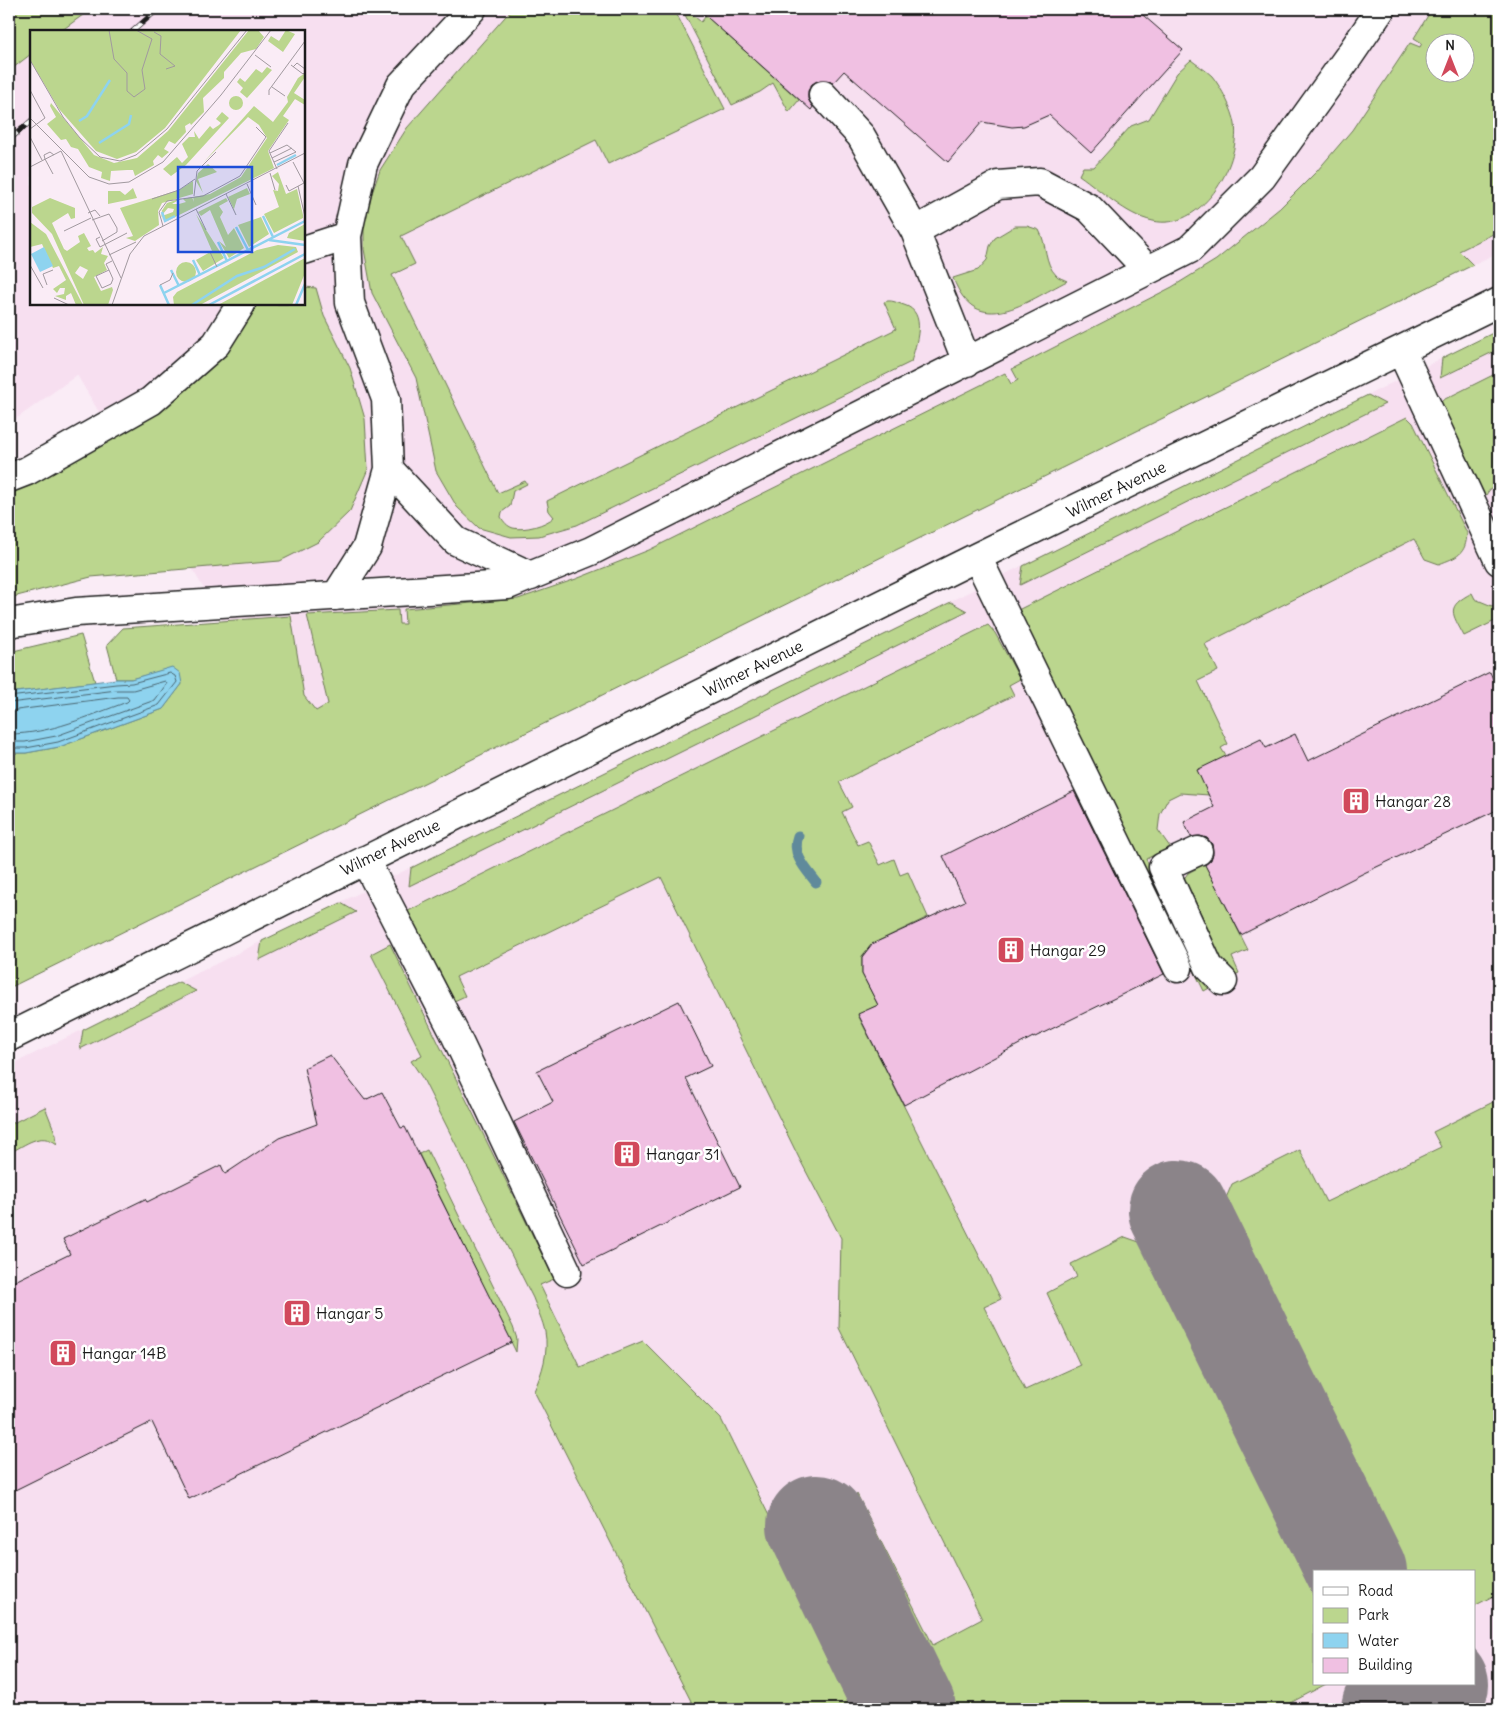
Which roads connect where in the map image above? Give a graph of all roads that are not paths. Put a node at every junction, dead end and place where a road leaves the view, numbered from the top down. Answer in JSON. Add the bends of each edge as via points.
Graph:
{"nodes":[{"id":1,"x":472,"y":9,"type":"edge"},
{"id":2,"x":1382,"y":9,"type":"edge"},
{"id":3,"x":823,"y":95,"type":"dead end"},
{"id":4,"x":915,"y":231,"type":"junction"},
{"id":5,"x":347,"y":236,"type":"junction"},
{"id":6,"x":305,"y":250,"type":"edge"},
{"id":7,"x":1148,"y":270,"type":"junction"},
{"id":8,"x":1499,"y":302,"type":"edge"},
{"id":9,"x":240,"y":305,"type":"edge"},
{"id":10,"x":1401,"y":350,"type":"junction"},
{"id":11,"x":967,"y":362,"type":"junction"},
{"id":12,"x":389,"y":469,"type":"junction"},
{"id":13,"x":9,"y":478,"type":"edge"},
{"id":14,"x":977,"y":557,"type":"junction"},
{"id":15,"x":1499,"y":561,"type":"edge"},
{"id":16,"x":531,"y":576,"type":"junction"},
{"id":17,"x":336,"y":596,"type":"junction"},
{"id":18,"x":9,"y":623,"type":"edge"},
{"id":19,"x":1198,"y":851,"type":"dead end"},
{"id":20,"x":365,"y":860,"type":"junction"},
{"id":21,"x":1178,"y":968,"type":"dead end"},
{"id":22,"x":1223,"y":981,"type":"dead end"},
{"id":23,"x":9,"y":1037,"type":"edge"},
{"id":24,"x":567,"y":1272,"type":"dead end"}],
"edges":[{"from":1,"to":5,"type":"street","via":[[400,85],[363,164]]},
{"from":2,"to":7,"type":"street","via":[[1262,177],[1190,249]]},
{"from":3,"to":4,"type":"street","via":[[861,136]]},
{"from":4,"to":7,"type":"street","via":[[998,185],[1040,182],[1089,208]]},
{"from":4,"to":11,"type":"street"},
{"from":5,"to":6,"type":"street"},
{"from":5,"to":12,"type":"street","via":[[350,303],[386,399]]},
{"from":7,"to":11,"type":"street"},
{"from":8,"to":10,"type":"street","name":"Wilmer Avenue"},
{"from":9,"to":13,"type":"street","via":[[216,344],[151,401]]},
{"from":10,"to":14,"type":"street","name":"Wilmer Avenue"},
{"from":10,"to":15,"type":"street"},
{"from":11,"to":16,"type":"street","via":[[591,552]]},
{"from":12,"to":16,"type":"street","via":[[456,541]]},
{"from":12,"to":17,"type":"street","via":[[367,547]]},
{"from":14,"to":20,"type":"street","name":"Wilmer Avenue"},
{"from":14,"to":21,"type":"street"},
{"from":16,"to":17,"type":"street","via":[[508,585]]},
{"from":17,"to":18,"type":"street","via":[[76,612]]},
{"from":19,"to":22,"type":"street","via":[[1163,867],[1209,967]]},
{"from":20,"to":23,"type":"street","name":"Wilmer Avenue"},
{"from":20,"to":24,"type":"street","via":[[454,1032]]}]}
